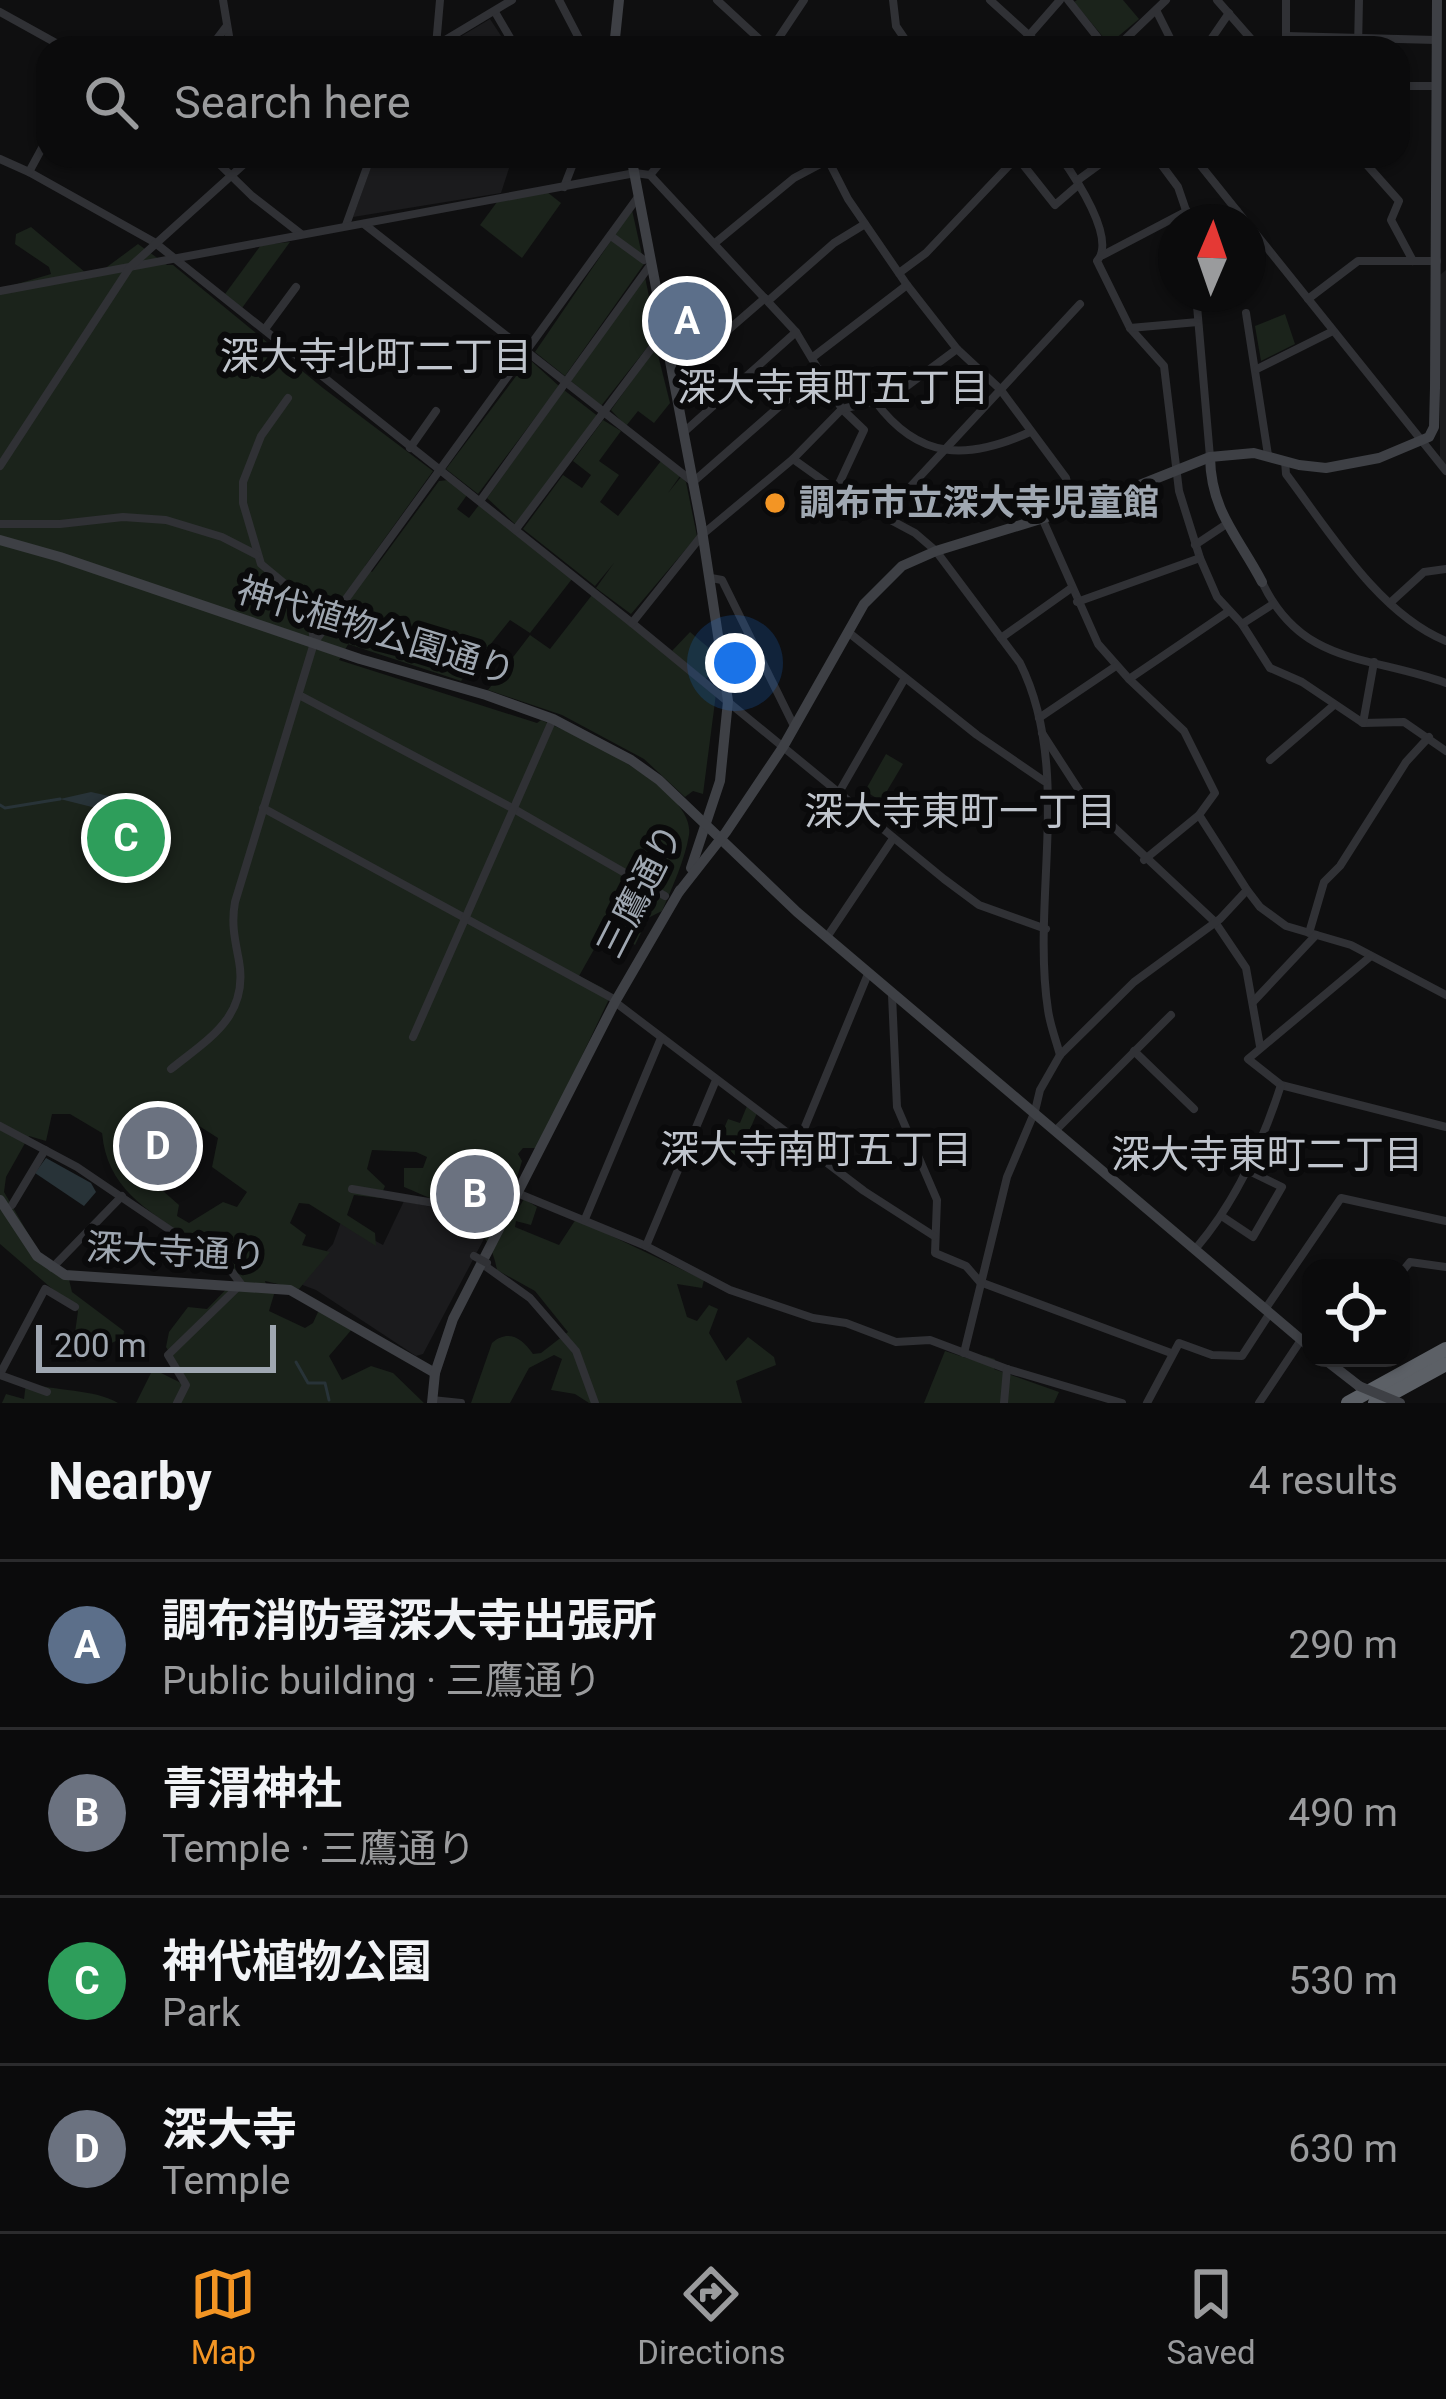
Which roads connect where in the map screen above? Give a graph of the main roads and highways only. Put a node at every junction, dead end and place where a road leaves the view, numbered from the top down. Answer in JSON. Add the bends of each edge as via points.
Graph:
{"nodes":[{"id":1,"x":1446,"y":1349,"type":"edge"},
{"id":2,"x":1446,"y":1364,"type":"edge"},
{"id":3,"x":1348,"y":1403,"type":"edge"},
{"id":4,"x":1376,"y":1403,"type":"edge"}],
"edges":[{"from":1,"to":3,"type":"highway"},
{"from":2,"to":4,"type":"highway"}]}
